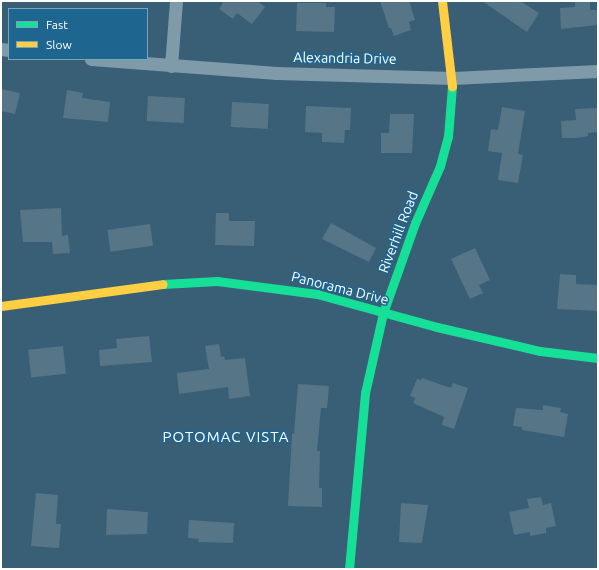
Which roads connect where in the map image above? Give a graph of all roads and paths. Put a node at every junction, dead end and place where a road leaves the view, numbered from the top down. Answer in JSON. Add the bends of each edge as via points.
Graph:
{"nodes":[{"id":1,"x":176,"y":1,"type":"edge"},
{"id":2,"x":442,"y":1,"type":"edge"},
{"id":3,"x":102,"y":60,"type":"edge"},
{"id":4,"x":171,"y":66,"type":"junction"},
{"id":5,"x":598,"y":71,"type":"edge"},
{"id":6,"x":453,"y":78,"type":"junction"},
{"id":7,"x":1,"y":306,"type":"edge"},
{"id":8,"x":383,"y":312,"type":"junction"},
{"id":9,"x":598,"y":358,"type":"edge"},
{"id":10,"x":349,"y":569,"type":"edge"}],
"edges":[{"from":1,"to":4,"type":"street"},
{"from":2,"to":6,"type":"street","name":"Riverhill Road"},
{"from":3,"to":4,"type":"street","name":"Alexandria Drive"},
{"from":4,"to":6,"type":"street","name":"Alexandria Drive","via":[[276,73]]},
{"from":5,"to":6,"type":"street","name":"Alexandria Drive","via":[[489,74]]},
{"from":6,"to":8,"type":"street","name":"Riverhill Road","via":[[449,130],[440,166],[414,223]]},
{"from":7,"to":8,"type":"street","name":"Panorama Drive","via":[[176,282],[217,281],[295,289]]},
{"from":8,"to":9,"type":"street","name":"Panorama Drive","via":[[532,349]]},
{"from":8,"to":10,"type":"street","name":"Riverhill Road","via":[[365,394]]}]}
